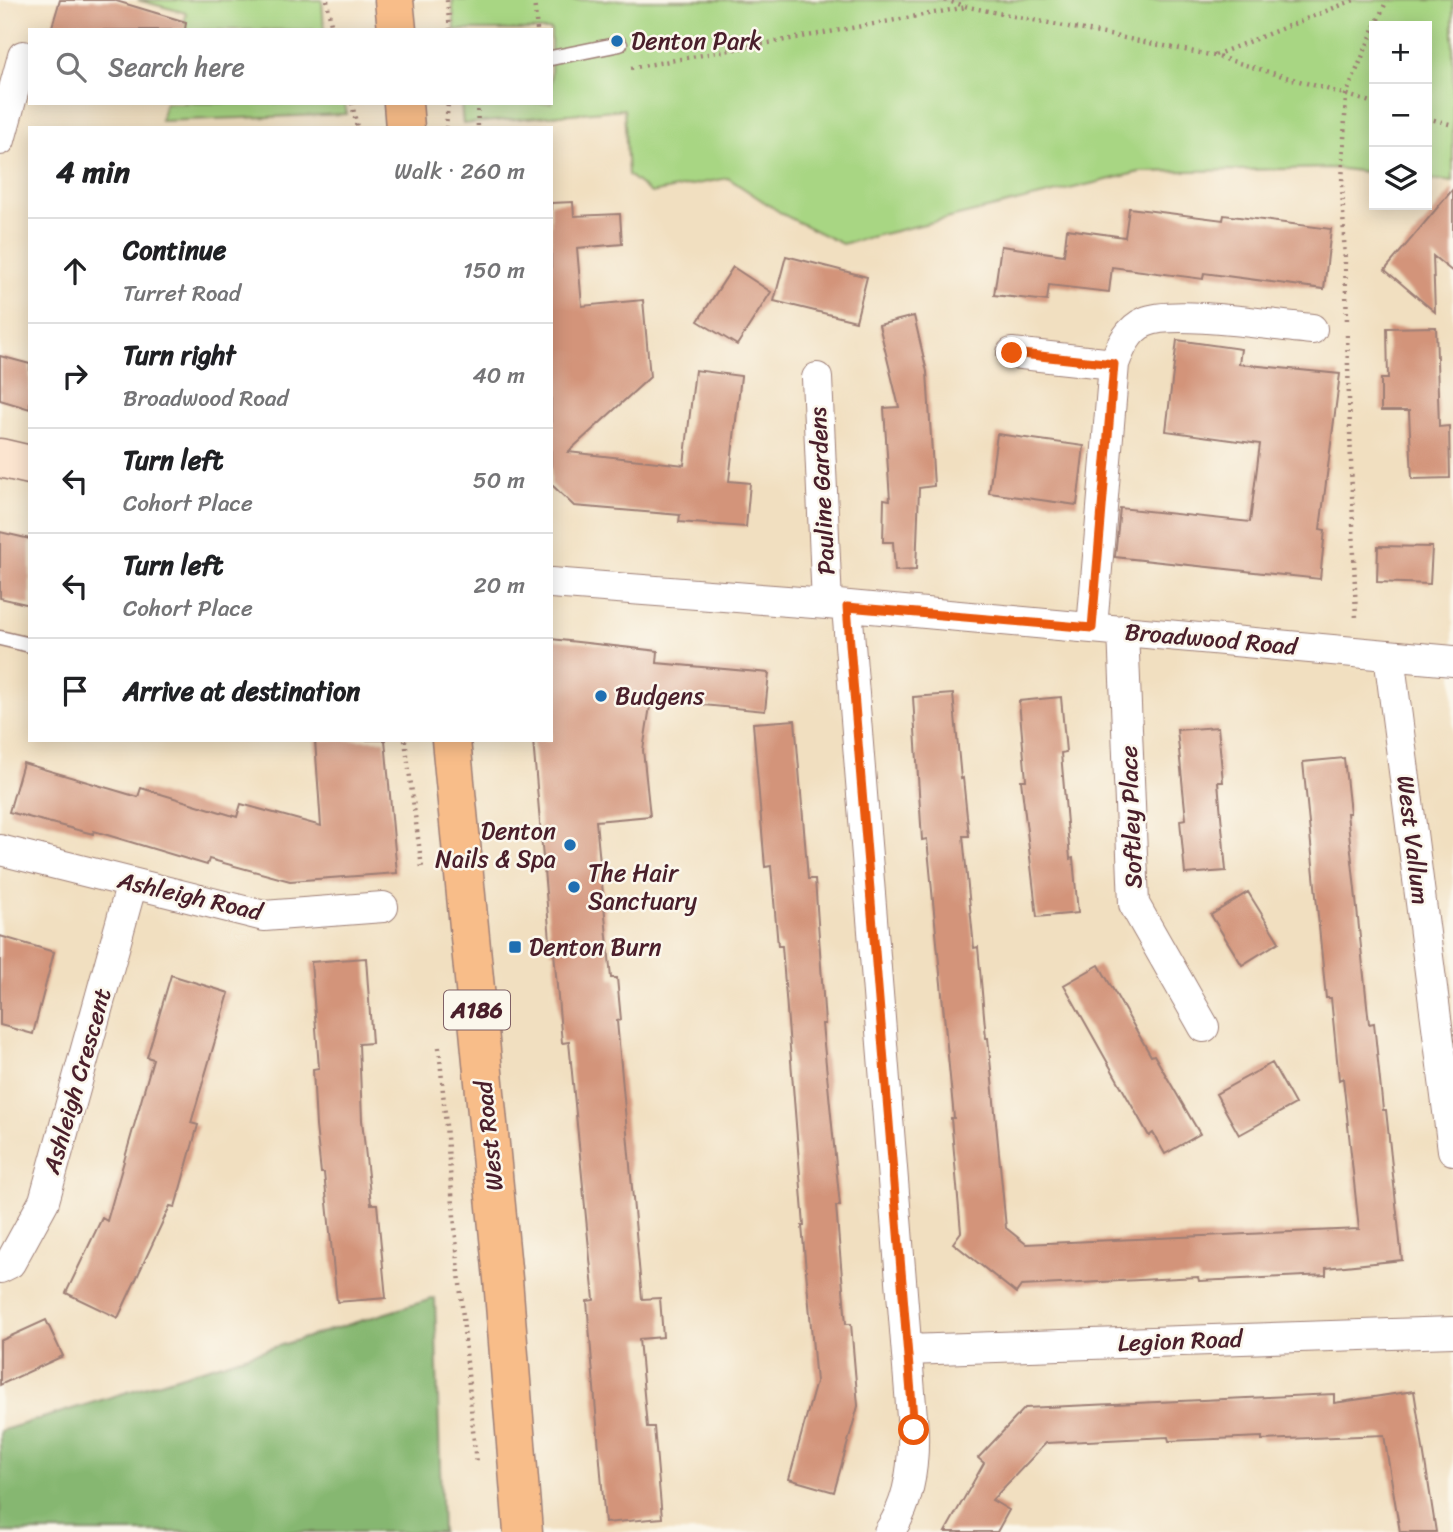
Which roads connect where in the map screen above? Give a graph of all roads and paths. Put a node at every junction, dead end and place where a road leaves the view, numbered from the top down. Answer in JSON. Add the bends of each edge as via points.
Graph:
{"nodes":[{"id":1,"x":327,"y":0,"type":"edge"},
{"id":2,"x":394,"y":0,"type":"edge"},
{"id":3,"x":447,"y":0,"type":"edge"},
{"id":4,"x":534,"y":0,"type":"edge"},
{"id":5,"x":945,"y":0,"type":"edge"},
{"id":6,"x":1354,"y":0,"type":"edge"},
{"id":7,"x":1387,"y":0,"type":"edge"},
{"id":8,"x":968,"y":7,"type":"junction"},
{"id":9,"x":1378,"y":21,"type":"edge"},
{"id":10,"x":332,"y":28,"type":"edge"},
{"id":11,"x":397,"y":28,"type":"edge"},
{"id":12,"x":450,"y":28,"type":"edge"},
{"id":13,"x":537,"y":28,"type":"edge"},
{"id":14,"x":1369,"y":42,"type":"edge"},
{"id":15,"x":620,"y":44,"type":"dead end"},
{"id":16,"x":23,"y":56,"type":"dead end"},
{"id":17,"x":1215,"y":56,"type":"junction"},
{"id":18,"x":553,"y":58,"type":"edge"},
{"id":19,"x":618,"y":71,"type":"dead end"},
{"id":20,"x":1346,"y":96,"type":"junction"},
{"id":21,"x":1369,"y":102,"type":"edge"},
{"id":22,"x":352,"y":105,"type":"edge"},
{"id":23,"x":403,"y":105,"type":"edge"},
{"id":24,"x":448,"y":105,"type":"edge"},
{"id":25,"x":477,"y":105,"type":"edge"},
{"id":26,"x":1432,"y":119,"type":"edge"},
{"id":27,"x":1453,"y":125,"type":"edge"},
{"id":28,"x":357,"y":126,"type":"edge"},
{"id":29,"x":404,"y":126,"type":"edge"},
{"id":30,"x":446,"y":126,"type":"edge"},
{"id":31,"x":478,"y":126,"type":"edge"},
{"id":32,"x":0,"y":140,"type":"edge"},
{"id":33,"x":1347,"y":321,"type":"dead end"},
{"id":34,"x":1312,"y":329,"type":"dead end"},
{"id":35,"x":1347,"y":335,"type":"dead end"},
{"id":36,"x":1012,"y":353,"type":"dead end"},
{"id":37,"x":1114,"y":364,"type":"junction"},
{"id":38,"x":817,"y":378,"type":"dead end"},
{"id":39,"x":0,"y":458,"type":"edge"},
{"id":40,"x":28,"y":465,"type":"edge"},
{"id":41,"x":553,"y":583,"type":"edge"},
{"id":42,"x":837,"y":605,"type":"junction"},
{"id":43,"x":1092,"y":628,"type":"junction"},
{"id":44,"x":1124,"y":631,"type":"junction"},
{"id":45,"x":0,"y":638,"type":"edge"},
{"id":46,"x":28,"y":645,"type":"edge"},
{"id":47,"x":1357,"y":652,"type":"junction"},
{"id":48,"x":1389,"y":655,"type":"junction"},
{"id":49,"x":1453,"y":661,"type":"edge"},
{"id":50,"x":405,"y":742,"type":"edge"},
{"id":51,"x":451,"y":742,"type":"edge"},
{"id":52,"x":0,"y":850,"type":"edge"},
{"id":53,"x":422,"y":870,"type":"dead end"},
{"id":54,"x":132,"y":883,"type":"junction"},
{"id":55,"x":383,"y":908,"type":"dead end"},
{"id":56,"x":1442,"y":977,"type":"edge"},
{"id":57,"x":1204,"y":1027,"type":"dead end"},
{"id":58,"x":438,"y":1034,"type":"dead end"},
{"id":59,"x":1453,"y":1150,"type":"edge"},
{"id":60,"x":0,"y":1268,"type":"edge"},
{"id":61,"x":1453,"y":1332,"type":"edge"},
{"id":62,"x":907,"y":1350,"type":"junction"},
{"id":63,"x":477,"y":1477,"type":"dead end"},
{"id":64,"x":523,"y":1532,"type":"edge"},
{"id":65,"x":889,"y":1532,"type":"edge"}],
"edges":[{"from":1,"to":10,"type":"path"},
{"from":2,"to":11,"type":"main road"},
{"from":3,"to":12,"type":"path"},
{"from":4,"to":13,"type":"path"},
{"from":5,"to":8,"type":"path"},
{"from":6,"to":17,"type":"path"},
{"from":7,"to":9,"type":"path"},
{"from":8,"to":17,"type":"path"},
{"from":8,"to":19,"type":"path"},
{"from":14,"to":20,"type":"path"},
{"from":15,"to":18,"type":"lane"},
{"from":16,"to":32,"type":"street"},
{"from":17,"to":20,"type":"path"},
{"from":20,"to":21,"type":"path"},
{"from":20,"to":33,"type":"path","via":[[1342,183]]},
{"from":22,"to":28,"type":"path"},
{"from":23,"to":29,"type":"main road"},
{"from":24,"to":30,"type":"path"},
{"from":25,"to":31,"type":"path"},
{"from":26,"to":27,"type":"path"},
{"from":34,"to":37,"type":"street","via":[[1169,316],[1143,322],[1123,341]]},
{"from":35,"to":47,"type":"path"},
{"from":36,"to":37,"type":"street"},
{"from":37,"to":43,"type":"street"},
{"from":38,"to":42,"type":"street","name":"Pauline Gardens"},
{"from":39,"to":40,"type":"street"},
{"from":41,"to":42,"type":"street","name":"Broadwood Road"},
{"from":42,"to":43,"type":"street","name":"Broadwood Road"},
{"from":42,"to":62,"type":"street","name":"Pauline Gardens"},
{"from":43,"to":44,"type":"street","name":"Broadwood Road"},
{"from":44,"to":47,"type":"street","name":"Broadwood Road"},
{"from":44,"to":57,"type":"street","name":"Softley Place","via":[[1134,904]]},
{"from":45,"to":46,"type":"lane"},
{"from":47,"to":48,"type":"street","name":"Broadwood Road"},
{"from":48,"to":49,"type":"street","name":"Broadwood Road"},
{"from":48,"to":56,"type":"street","name":"West Vallum"},
{"from":50,"to":53,"type":"path"},
{"from":51,"to":64,"type":"main road","name":"West Road","number":"A186"},
{"from":52,"to":54,"type":"street","name":"Ashleigh Road"},
{"from":54,"to":55,"type":"street","name":"Ashleigh Road","via":[[264,916]]},
{"from":54,"to":60,"type":"street","name":"Ashleigh Crescent","via":[[44,1201],[10,1263]]},
{"from":56,"to":59,"type":"street","name":"West Vallum"},
{"from":58,"to":63,"type":"path"},
{"from":61,"to":62,"type":"street","name":"Legion Road"},
{"from":62,"to":65,"type":"street","name":"Pauline Gardens","via":[[914,1461],[899,1518]]}]}
